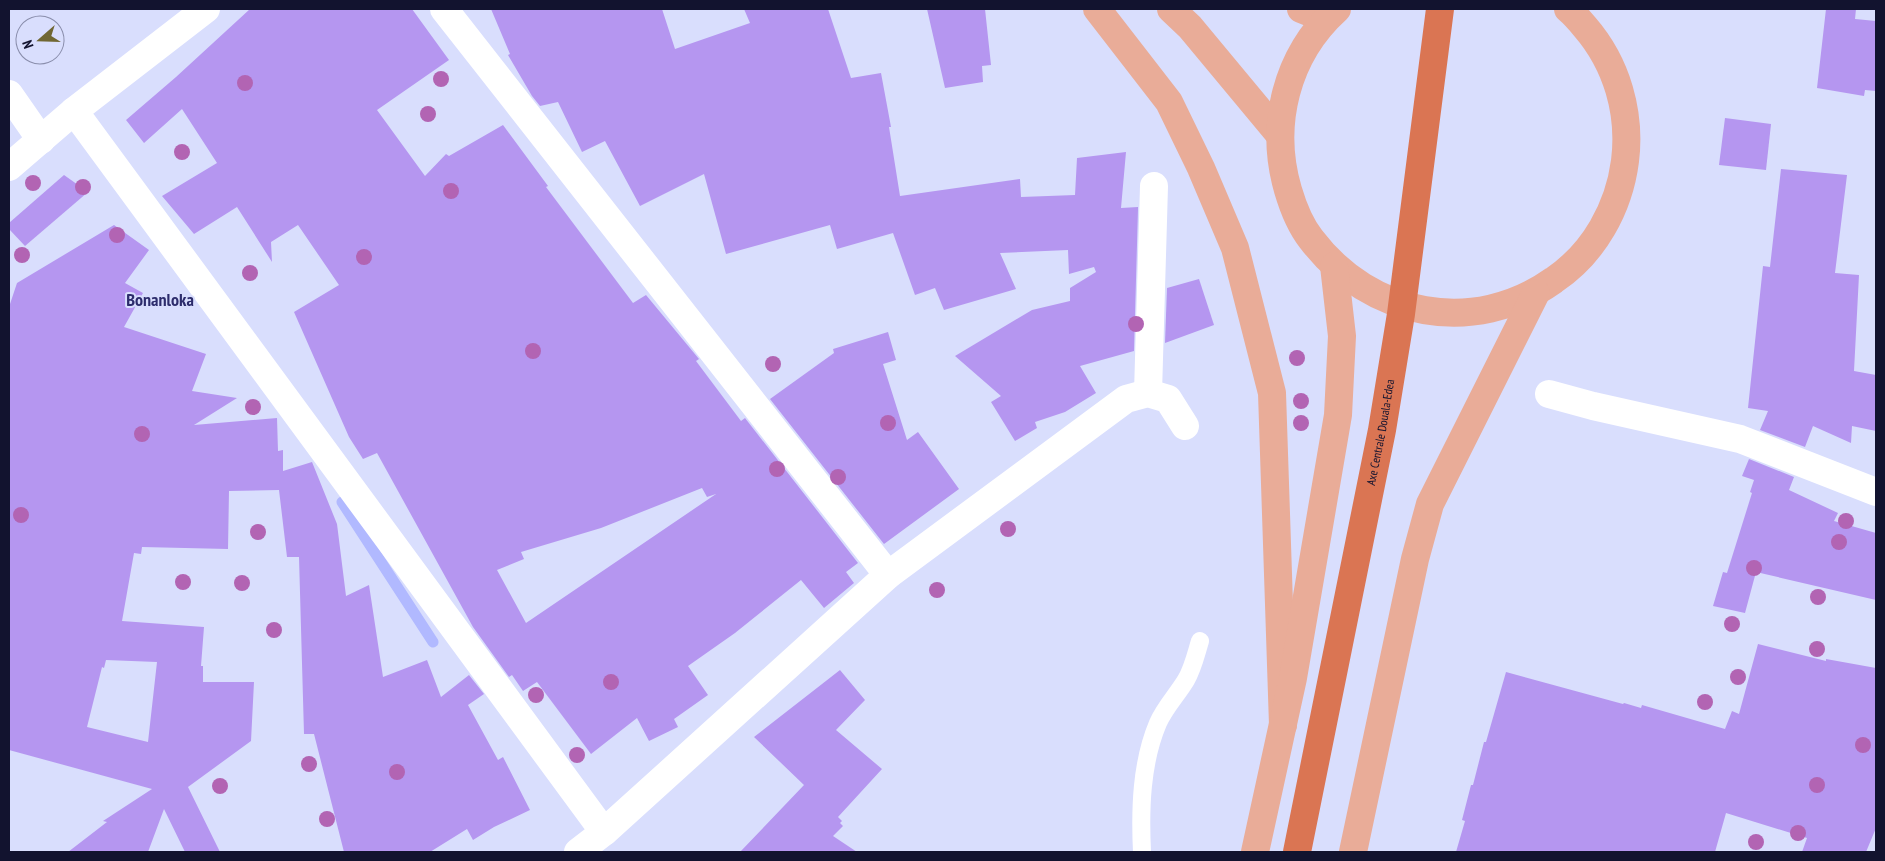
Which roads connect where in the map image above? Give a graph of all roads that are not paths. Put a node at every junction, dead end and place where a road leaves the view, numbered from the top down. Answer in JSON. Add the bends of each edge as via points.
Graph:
{"nodes":[{"id":1,"x":206,"y":9,"type":"edge"},
{"id":2,"x":444,"y":9,"type":"edge"},
{"id":3,"x":1098,"y":9,"type":"edge"},
{"id":4,"x":1170,"y":9,"type":"edge"},
{"id":5,"x":1301,"y":9,"type":"edge"},
{"id":6,"x":1440,"y":9,"type":"edge"},
{"id":7,"x":1568,"y":9,"type":"edge"},
{"id":8,"x":1585,"y":9,"type":"edge"},
{"id":9,"x":1331,"y":14,"type":"edge"},
{"id":10,"x":1596,"y":40,"type":"junction"},
{"id":11,"x":9,"y":94,"type":"edge"},
{"id":12,"x":74,"y":111,"type":"junction"},
{"id":13,"x":1279,"y":134,"type":"junction"},
{"id":14,"x":41,"y":140,"type":"junction"},
{"id":15,"x":9,"y":167,"type":"edge"},
{"id":16,"x":1154,"y":186,"type":"dead end"},
{"id":17,"x":1334,"y":266,"type":"junction"},
{"id":18,"x":1536,"y":293,"type":"junction"},
{"id":19,"x":1148,"y":393,"type":"junction"},
{"id":20,"x":1549,"y":394,"type":"dead end"},
{"id":21,"x":1185,"y":426,"type":"dead end"},
{"id":22,"x":1876,"y":492,"type":"edge"},
{"id":23,"x":888,"y":575,"type":"junction"},
{"id":24,"x":1200,"y":640,"type":"dead end"},
{"id":25,"x":1283,"y":725,"type":"junction"},
{"id":26,"x":604,"y":832,"type":"junction"},
{"id":27,"x":578,"y":852,"type":"edge"},
{"id":28,"x":1142,"y":852,"type":"edge"},
{"id":29,"x":1255,"y":852,"type":"edge"},
{"id":30,"x":1297,"y":852,"type":"edge"},
{"id":31,"x":1354,"y":852,"type":"edge"}],
"edges":[{"from":1,"to":12,"type":"street"},
{"from":2,"to":23,"type":"street"},
{"from":3,"to":25,"type":"main road","via":[[1169,102],[1235,248],[1272,393]]},
{"from":4,"to":13,"type":"main road","via":[[1190,27]]},
{"from":5,"to":9,"type":"main road"},
{"from":6,"to":30,"type":"highway","name":"Axe Centrale Douala-Edea","via":[[1401,314],[1382,430]]},
{"from":7,"to":10,"type":"main road"},
{"from":8,"to":10,"type":"main road"},
{"from":9,"to":13,"type":"main road","via":[[1307,44],[1292,72]]},
{"from":10,"to":18,"type":"main road","via":[[1613,72],[1624,107],[1627,144],[1622,180],[1611,214],[1591,245],[1566,272]]},
{"from":11,"to":14,"type":"street"},
{"from":12,"to":14,"type":"street"},
{"from":12,"to":26,"type":"street"},
{"from":13,"to":17,"type":"main road","via":[[1282,171],[1292,206],[1310,238]]},
{"from":14,"to":15,"type":"street"},
{"from":16,"to":19,"type":"street"},
{"from":17,"to":18,"type":"main road","via":[[1363,288],[1396,304],[1431,312],[1467,313],[1503,306]]},
{"from":17,"to":25,"type":"main road","via":[[1342,336],[1338,415]]},
{"from":18,"to":31,"type":"main road","via":[[1430,504],[1415,559]]},
{"from":19,"to":21,"type":"street","via":[[1168,399]]},
{"from":19,"to":23,"type":"street","via":[[1126,399]]},
{"from":20,"to":22,"type":"street","via":[[1740,439]]},
{"from":23,"to":26,"type":"street"},
{"from":24,"to":28,"type":"lane","via":[[1195,661],[1159,722],[1151,748],[1142,798]]},
{"from":25,"to":29,"type":"main road"},
{"from":26,"to":27,"type":"street"}]}
